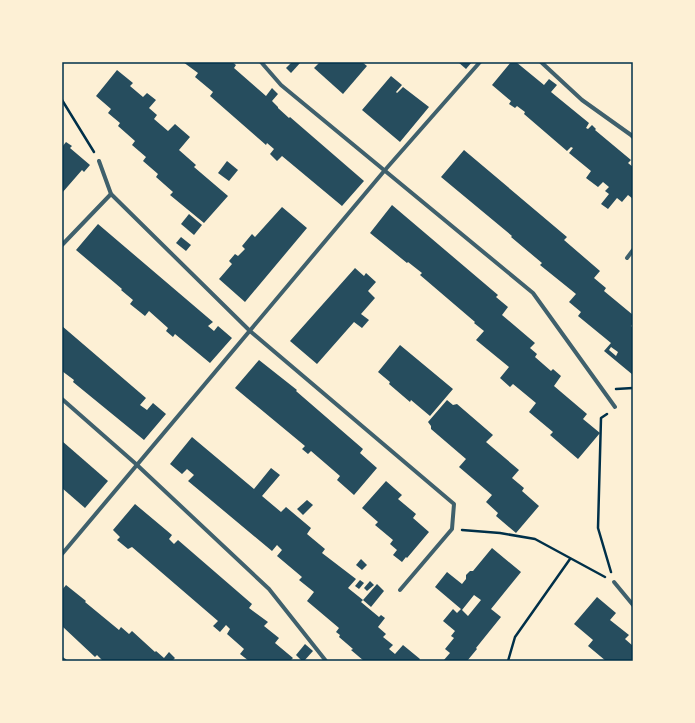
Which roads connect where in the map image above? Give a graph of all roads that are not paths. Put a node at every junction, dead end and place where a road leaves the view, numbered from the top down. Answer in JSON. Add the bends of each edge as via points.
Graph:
{"nodes":[{"id":1,"x":262,"y":62,"type":"edge"},
{"id":2,"x":480,"y":62,"type":"edge"},
{"id":3,"x":541,"y":62,"type":"edge"},
{"id":4,"x":633,"y":137,"type":"edge"},
{"id":5,"x":99,"y":161,"type":"road end"},
{"id":6,"x":385,"y":170,"type":"junction"},
{"id":7,"x":111,"y":194,"type":"junction"},
{"id":8,"x":62,"y":245,"type":"edge"},
{"id":9,"x":633,"y":250,"type":"edge"},
{"id":10,"x":626,"y":258,"type":"dead end"},
{"id":11,"x":250,"y":331,"type":"junction"},
{"id":12,"x":62,"y":399,"type":"edge"},
{"id":13,"x":615,"y":407,"type":"road end"},
{"id":14,"x":136,"y":464,"type":"junction"},
{"id":15,"x":62,"y":554,"type":"edge"},
{"id":16,"x":614,"y":582,"type":"road end"},
{"id":17,"x":400,"y":590,"type":"dead end"},
{"id":18,"x":633,"y":605,"type":"edge"},
{"id":19,"x":62,"y":659,"type":"edge"},
{"id":20,"x":64,"y":661,"type":"edge"},
{"id":21,"x":326,"y":661,"type":"edge"}],
"edges":[{"from":1,"to":6,"type":"street","via":[[282,85]]},
{"from":2,"to":6,"type":"street"},
{"from":3,"to":4,"type":"street","via":[[582,100]]},
{"from":5,"to":7,"type":"street"},
{"from":6,"to":11,"type":"street"},
{"from":6,"to":13,"type":"street","via":[[534,293]]},
{"from":7,"to":8,"type":"street"},
{"from":7,"to":11,"type":"street"},
{"from":9,"to":10,"type":"street"},
{"from":11,"to":14,"type":"street"},
{"from":11,"to":17,"type":"street","via":[[454,504],[452,529]]},
{"from":12,"to":14,"type":"street"},
{"from":14,"to":15,"type":"street"},
{"from":14,"to":21,"type":"street","via":[[269,589]]},
{"from":16,"to":18,"type":"street"},
{"from":19,"to":20,"type":"street"}]}
